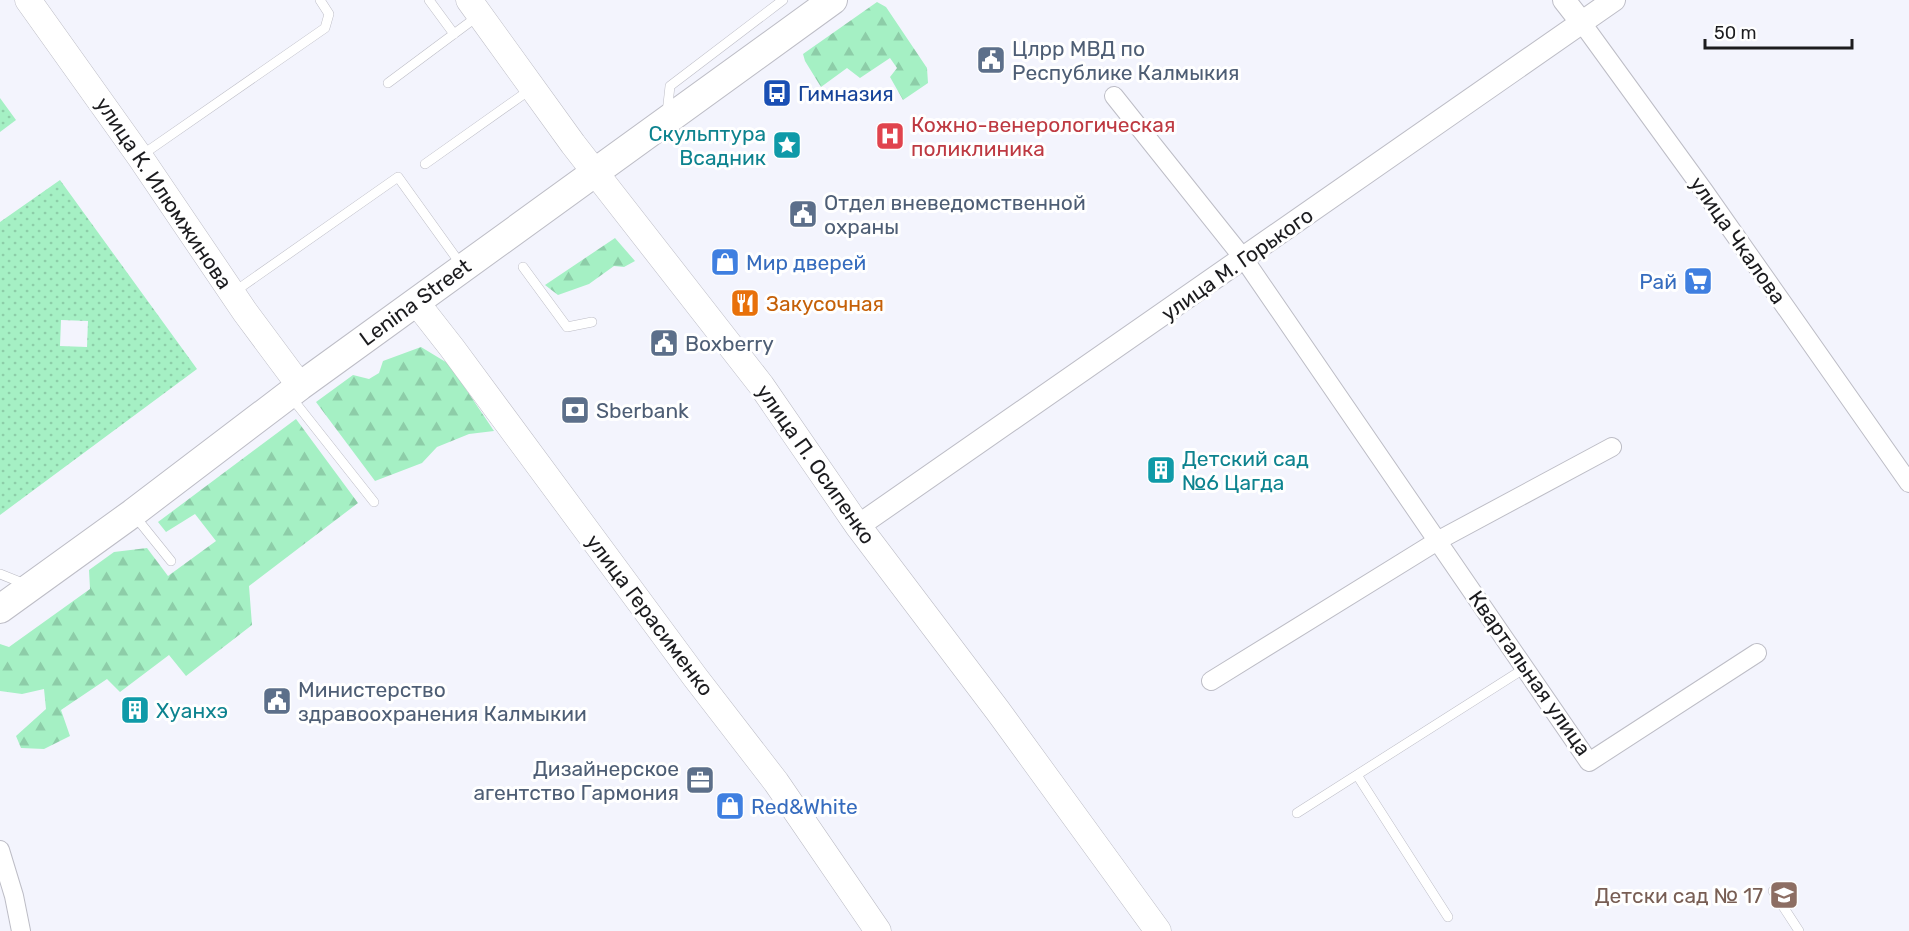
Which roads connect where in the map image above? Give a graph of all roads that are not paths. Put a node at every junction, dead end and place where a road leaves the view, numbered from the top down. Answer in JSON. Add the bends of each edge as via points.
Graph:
{"nodes":[{"id":1,"x":28,"y":0,"type":"edge"},
{"id":2,"x":320,"y":0,"type":"edge"},
{"id":3,"x":429,"y":0,"type":"edge"},
{"id":4,"x":783,"y":0,"type":"edge"},
{"id":5,"x":833,"y":0,"type":"edge"},
{"id":6,"x":1564,"y":0,"type":"edge"},
{"id":7,"x":1614,"y":0,"type":"edge"},
{"id":8,"x":474,"y":7,"type":"edge"},
{"id":9,"x":1582,"y":23,"type":"junction"},
{"id":10,"x":454,"y":34,"type":"junction"},
{"id":11,"x":388,"y":82,"type":"dead end"},
{"id":12,"x":533,"y":88,"type":"junction"},
{"id":13,"x":1114,"y":96,"type":"dead end"},
{"id":14,"x":667,"y":122,"type":"junction"},
{"id":15,"x":140,"y":157,"type":"junction"},
{"id":16,"x":425,"y":164,"type":"dead end"},
{"id":17,"x":595,"y":170,"type":"junction"},
{"id":18,"x":1244,"y":259,"type":"junction"},
{"id":19,"x":463,"y":267,"type":"junction"},
{"id":20,"x":523,"y":267,"type":"dead end"},
{"id":21,"x":232,"y":294,"type":"junction"},
{"id":22,"x":416,"y":302,"type":"junction"},
{"id":23,"x":592,"y":322,"type":"dead end"},
{"id":24,"x":295,"y":390,"type":"junction"},
{"id":25,"x":1612,"y":447,"type":"dead end"},
{"id":26,"x":1909,"y":483,"type":"edge"},
{"id":27,"x":374,"y":502,"type":"dead end"},
{"id":28,"x":133,"y":513,"type":"junction"},
{"id":29,"x":858,"y":526,"type":"junction"},
{"id":30,"x":1439,"y":540,"type":"junction"},
{"id":31,"x":171,"y":561,"type":"dead end"},
{"id":32,"x":0,"y":574,"type":"edge"},
{"id":33,"x":31,"y":587,"type":"junction"},
{"id":34,"x":0,"y":609,"type":"edge"},
{"id":35,"x":1757,"y":653,"type":"dead end"},
{"id":36,"x":1525,"y":668,"type":"junction"},
{"id":37,"x":1211,"y":681,"type":"dead end"},
{"id":38,"x":1357,"y":775,"type":"junction"},
{"id":39,"x":1297,"y":813,"type":"dead end"},
{"id":40,"x":0,"y":850,"type":"edge"},
{"id":41,"x":1773,"y":891,"type":"dead end"},
{"id":42,"x":1448,"y":917,"type":"dead end"},
{"id":43,"x":21,"y":931,"type":"edge"},
{"id":44,"x":878,"y":931,"type":"edge"},
{"id":45,"x":1158,"y":931,"type":"edge"},
{"id":46,"x":1799,"y":931,"type":"edge"}],
"edges":[{"from":1,"to":15,"type":"main road","name":"улица К. Илюмжинова"},
{"from":2,"to":15,"type":"lane","via":[[329,14],[326,28]]},
{"from":3,"to":10,"type":"lane"},
{"from":4,"to":14,"type":"lane","via":[[670,86]]},
{"from":5,"to":14,"type":"main road","name":"Lenina Street"},
{"from":6,"to":9,"type":"street","name":"улица Чкалова"},
{"from":7,"to":9,"type":"street","name":"улица М. Горького"},
{"from":8,"to":10,"type":"lane"},
{"from":8,"to":12,"type":"main road","name":"улица П. Осипенко"},
{"from":9,"to":18,"type":"street","name":"улица М. Горького"},
{"from":9,"to":26,"type":"street","name":"улица Чкалова"},
{"from":10,"to":11,"type":"lane"},
{"from":12,"to":16,"type":"lane"},
{"from":12,"to":17,"type":"main road","name":"улица П. Осипенко"},
{"from":13,"to":18,"type":"street","name":"Квартальная улица"},
{"from":14,"to":17,"type":"main road","name":"Lenina Street"},
{"from":15,"to":21,"type":"main road","name":"улица К. Илюмжинова"},
{"from":17,"to":19,"type":"main road","name":"Lenina Street"},
{"from":17,"to":29,"type":"main road","name":"улица П. Осипенко","via":[[761,385]]},
{"from":18,"to":29,"type":"street","name":"улица М. Горького"},
{"from":18,"to":30,"type":"street","name":"Квартальная улица"},
{"from":19,"to":21,"type":"lane","via":[[398,177]]},
{"from":19,"to":22,"type":"main road","name":"Lenina Street"},
{"from":20,"to":23,"type":"lane","via":[[567,327]]},
{"from":21,"to":24,"type":"main road","name":"улица К. Илюмжинова"},
{"from":22,"to":24,"type":"main road","name":"Lenina Street"},
{"from":22,"to":44,"type":"main road","name":"улица Герасименко","via":[[776,782]]},
{"from":24,"to":27,"type":"lane"},
{"from":24,"to":28,"type":"main road","name":"Lenina Street"},
{"from":25,"to":30,"type":"street"},
{"from":28,"to":31,"type":"lane"},
{"from":28,"to":33,"type":"main road","name":"Lenina Street"},
{"from":29,"to":45,"type":"main road","name":"улица П. Осипенко","via":[[999,711]]},
{"from":30,"to":36,"type":"street","name":"Квартальная улица"},
{"from":30,"to":37,"type":"street"},
{"from":32,"to":33,"type":"lane"},
{"from":33,"to":34,"type":"main road","name":"Lenina Street"},
{"from":35,"to":36,"type":"street","name":"Квартальная улица","via":[[1589,762]]},
{"from":36,"to":38,"type":"lane"},
{"from":38,"to":39,"type":"lane"},
{"from":38,"to":42,"type":"lane"},
{"from":40,"to":43,"type":"street"},
{"from":41,"to":46,"type":"lane"}]}
